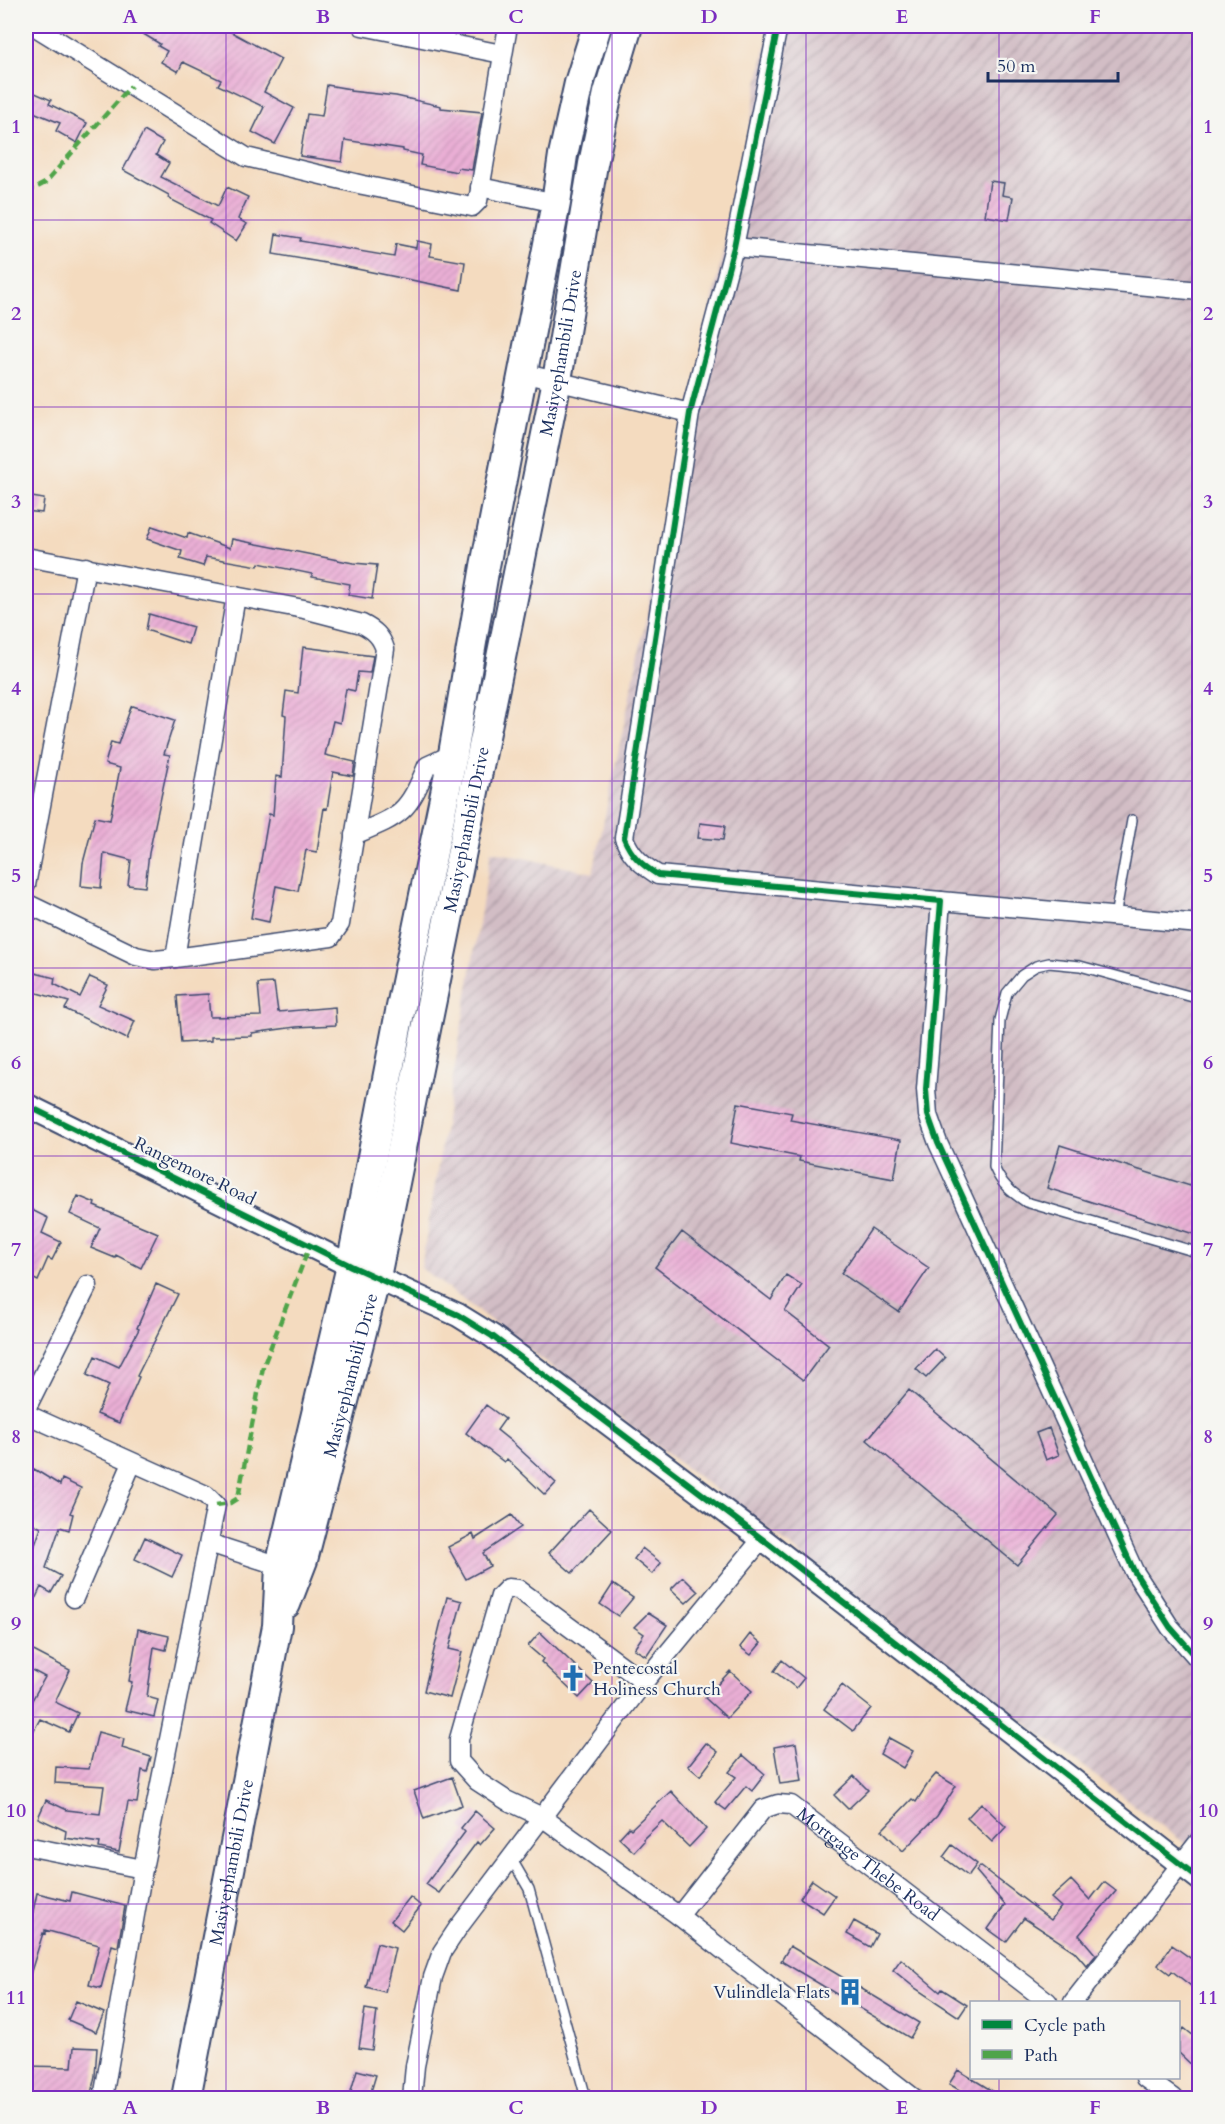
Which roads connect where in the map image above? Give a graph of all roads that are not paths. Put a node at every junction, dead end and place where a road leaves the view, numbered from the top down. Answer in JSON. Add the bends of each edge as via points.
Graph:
{"nodes":[{"id":1,"x":34,"y":26,"type":"edge"},
{"id":2,"x":362,"y":26,"type":"edge"},
{"id":3,"x":508,"y":26,"type":"edge"},
{"id":4,"x":597,"y":26,"type":"edge"},
{"id":5,"x":628,"y":26,"type":"edge"},
{"id":6,"x":778,"y":26,"type":"edge"},
{"id":7,"x":502,"y":54,"type":"junction"},
{"id":8,"x":480,"y":187,"type":"junction"},
{"id":9,"x":556,"y":203,"type":"junction"},
{"id":10,"x":734,"y":247,"type":"junction"},
{"id":11,"x":1200,"y":291,"type":"edge"},
{"id":12,"x":522,"y":373,"type":"junction"},
{"id":13,"x":557,"y":380,"type":"junction"},
{"id":14,"x":690,"y":413,"type":"junction"},
{"id":15,"x":26,"y":557,"type":"edge"},
{"id":16,"x":86,"y":567,"type":"junction"},
{"id":17,"x":236,"y":596,"type":"junction"},
{"id":18,"x":453,"y":754,"type":"junction"},
{"id":19,"x":1132,"y":820,"type":"dead end"},
{"id":20,"x":354,"y":835,"type":"junction"},
{"id":21,"x":26,"y":885,"type":"edge"},
{"id":22,"x":941,"y":901,"type":"junction"},
{"id":23,"x":26,"y":903,"type":"edge"},
{"id":24,"x":1115,"y":917,"type":"junction"},
{"id":25,"x":1200,"y":924,"type":"edge"},
{"id":26,"x":175,"y":958,"type":"junction"},
{"id":27,"x":1200,"y":999,"type":"edge"},
{"id":28,"x":26,"y":1105,"type":"edge"},
{"id":29,"x":1200,"y":1253,"type":"edge"},
{"id":30,"x":363,"y":1271,"type":"junction"},
{"id":31,"x":88,"y":1285,"type":"dead end"},
{"id":32,"x":26,"y":1409,"type":"edge"},
{"id":33,"x":26,"y":1414,"type":"edge"},
{"id":34,"x":132,"y":1463,"type":"junction"},
{"id":35,"x":762,"y":1539,"type":"junction"},
{"id":36,"x":209,"y":1543,"type":"junction"},
{"id":37,"x":280,"y":1566,"type":"junction"},
{"id":38,"x":74,"y":1598,"type":"dead end"},
{"id":39,"x":277,"y":1626,"type":"junction"},
{"id":40,"x":1200,"y":1661,"type":"edge"},
{"id":41,"x":644,"y":1682,"type":"junction"},
{"id":42,"x":542,"y":1817,"type":"junction"},
{"id":43,"x":1200,"y":1840,"type":"edge"},
{"id":44,"x":26,"y":1846,"type":"edge"},
{"id":45,"x":511,"y":1858,"type":"junction"},
{"id":46,"x":1181,"y":1864,"type":"junction"},
{"id":47,"x":143,"y":1869,"type":"junction"},
{"id":48,"x":1200,"y":1879,"type":"edge"},
{"id":49,"x":679,"y":1916,"type":"junction"},
{"id":50,"x":1047,"y":2001,"type":"edge"},
{"id":51,"x":1074,"y":2001,"type":"edge"},
{"id":52,"x":1146,"y":2079,"type":"edge"},
{"id":53,"x":103,"y":2098,"type":"edge"},
{"id":54,"x":186,"y":2098,"type":"edge"},
{"id":55,"x":412,"y":2098,"type":"edge"},
{"id":56,"x":586,"y":2098,"type":"edge"},
{"id":57,"x":914,"y":2098,"type":"edge"},
{"id":58,"x":1173,"y":2098,"type":"edge"}],
"edges":[{"from":1,"to":8,"type":"street","via":[[246,157],[472,207],[478,201]]},
{"from":2,"to":7,"type":"street"},
{"from":3,"to":7,"type":"street"},
{"from":4,"to":9,"type":"main road","name":"Masiyephambili Drive","via":[[579,83]]},
{"from":5,"to":13,"type":"main road","name":"Masiyephambili Drive","via":[[592,164]]},
{"from":6,"to":10,"type":"street"},
{"from":7,"to":8,"type":"street"},
{"from":8,"to":9,"type":"street"},
{"from":9,"to":12,"type":"main road","name":"Masiyephambili Drive"},
{"from":10,"to":11,"type":"street"},
{"from":10,"to":14,"type":"street"},
{"from":12,"to":13,"type":"street"},
{"from":12,"to":18,"type":"main road","name":"Masiyephambili Drive"},
{"from":13,"to":14,"type":"street"},
{"from":13,"to":30,"type":"main road","name":"Masiyephambili Drive"},
{"from":14,"to":22,"type":"street","via":[[624,838],[629,850],[640,864],[658,875]]},
{"from":15,"to":16,"type":"street"},
{"from":16,"to":17,"type":"street"},
{"from":16,"to":21,"type":"street"},
{"from":17,"to":20,"type":"street","via":[[362,624],[383,643]]},
{"from":17,"to":26,"type":"street"},
{"from":18,"to":20,"type":"street","via":[[427,766],[404,810]]},
{"from":18,"to":30,"type":"main road","name":"Masiyephambili Drive","via":[[400,1012]]},
{"from":19,"to":24,"type":"lane"},
{"from":20,"to":26,"type":"street","via":[[340,924],[331,937]]},
{"from":22,"to":24,"type":"street"},
{"from":22,"to":40,"type":"street","via":[[926,1089],[928,1115],[1134,1570],[1170,1627]]},
{"from":23,"to":26,"type":"street","via":[[136,956],[155,960]]},
{"from":24,"to":25,"type":"street"},
{"from":27,"to":29,"type":"lane","via":[[1080,966],[1049,963],[1022,975],[1007,993],[1000,1020],[994,1167],[1010,1191],[1026,1202]]},
{"from":28,"to":30,"type":"street","name":"Rangemore Road"},
{"from":30,"to":35,"type":"street","name":"Rangemore Road","via":[[458,1315],[492,1336]]},
{"from":30,"to":37,"type":"main road","name":"Masiyephambili Drive"},
{"from":30,"to":39,"type":"main road","name":"Masiyephambili Drive","via":[[303,1560]]},
{"from":31,"to":32,"type":"street"},
{"from":33,"to":34,"type":"street"},
{"from":34,"to":36,"type":"street","via":[[213,1500],[216,1505]]},
{"from":34,"to":38,"type":"street"},
{"from":35,"to":41,"type":"street"},
{"from":35,"to":46,"type":"street","name":"Rangemore Road"},
{"from":36,"to":37,"type":"street"},
{"from":36,"to":47,"type":"street"},
{"from":37,"to":39,"type":"main road","name":"Masiyephambili Drive"},
{"from":39,"to":54,"type":"main road","name":"Masiyephambili Drive"},
{"from":41,"to":42,"type":"street"},
{"from":41,"to":42,"type":"street","via":[[518,1589],[508,1588],[500,1596],[459,1738],[459,1761],[496,1794]]},
{"from":42,"to":45,"type":"street"},
{"from":42,"to":49,"type":"street"},
{"from":43,"to":46,"type":"street"},
{"from":44,"to":47,"type":"street"},
{"from":45,"to":55,"type":"street","via":[[442,1952],[433,1977]]},
{"from":45,"to":56,"type":"lane","via":[[529,1889]]},
{"from":46,"to":48,"type":"street","name":"Rangemore Road"},
{"from":46,"to":51,"type":"street"},
{"from":47,"to":53,"type":"street"},
{"from":49,"to":50,"type":"street","name":"Mortgage Thebe Road","via":[[763,1809],[791,1805]]},
{"from":49,"to":57,"type":"street"},
{"from":52,"to":58,"type":"street"}]}
